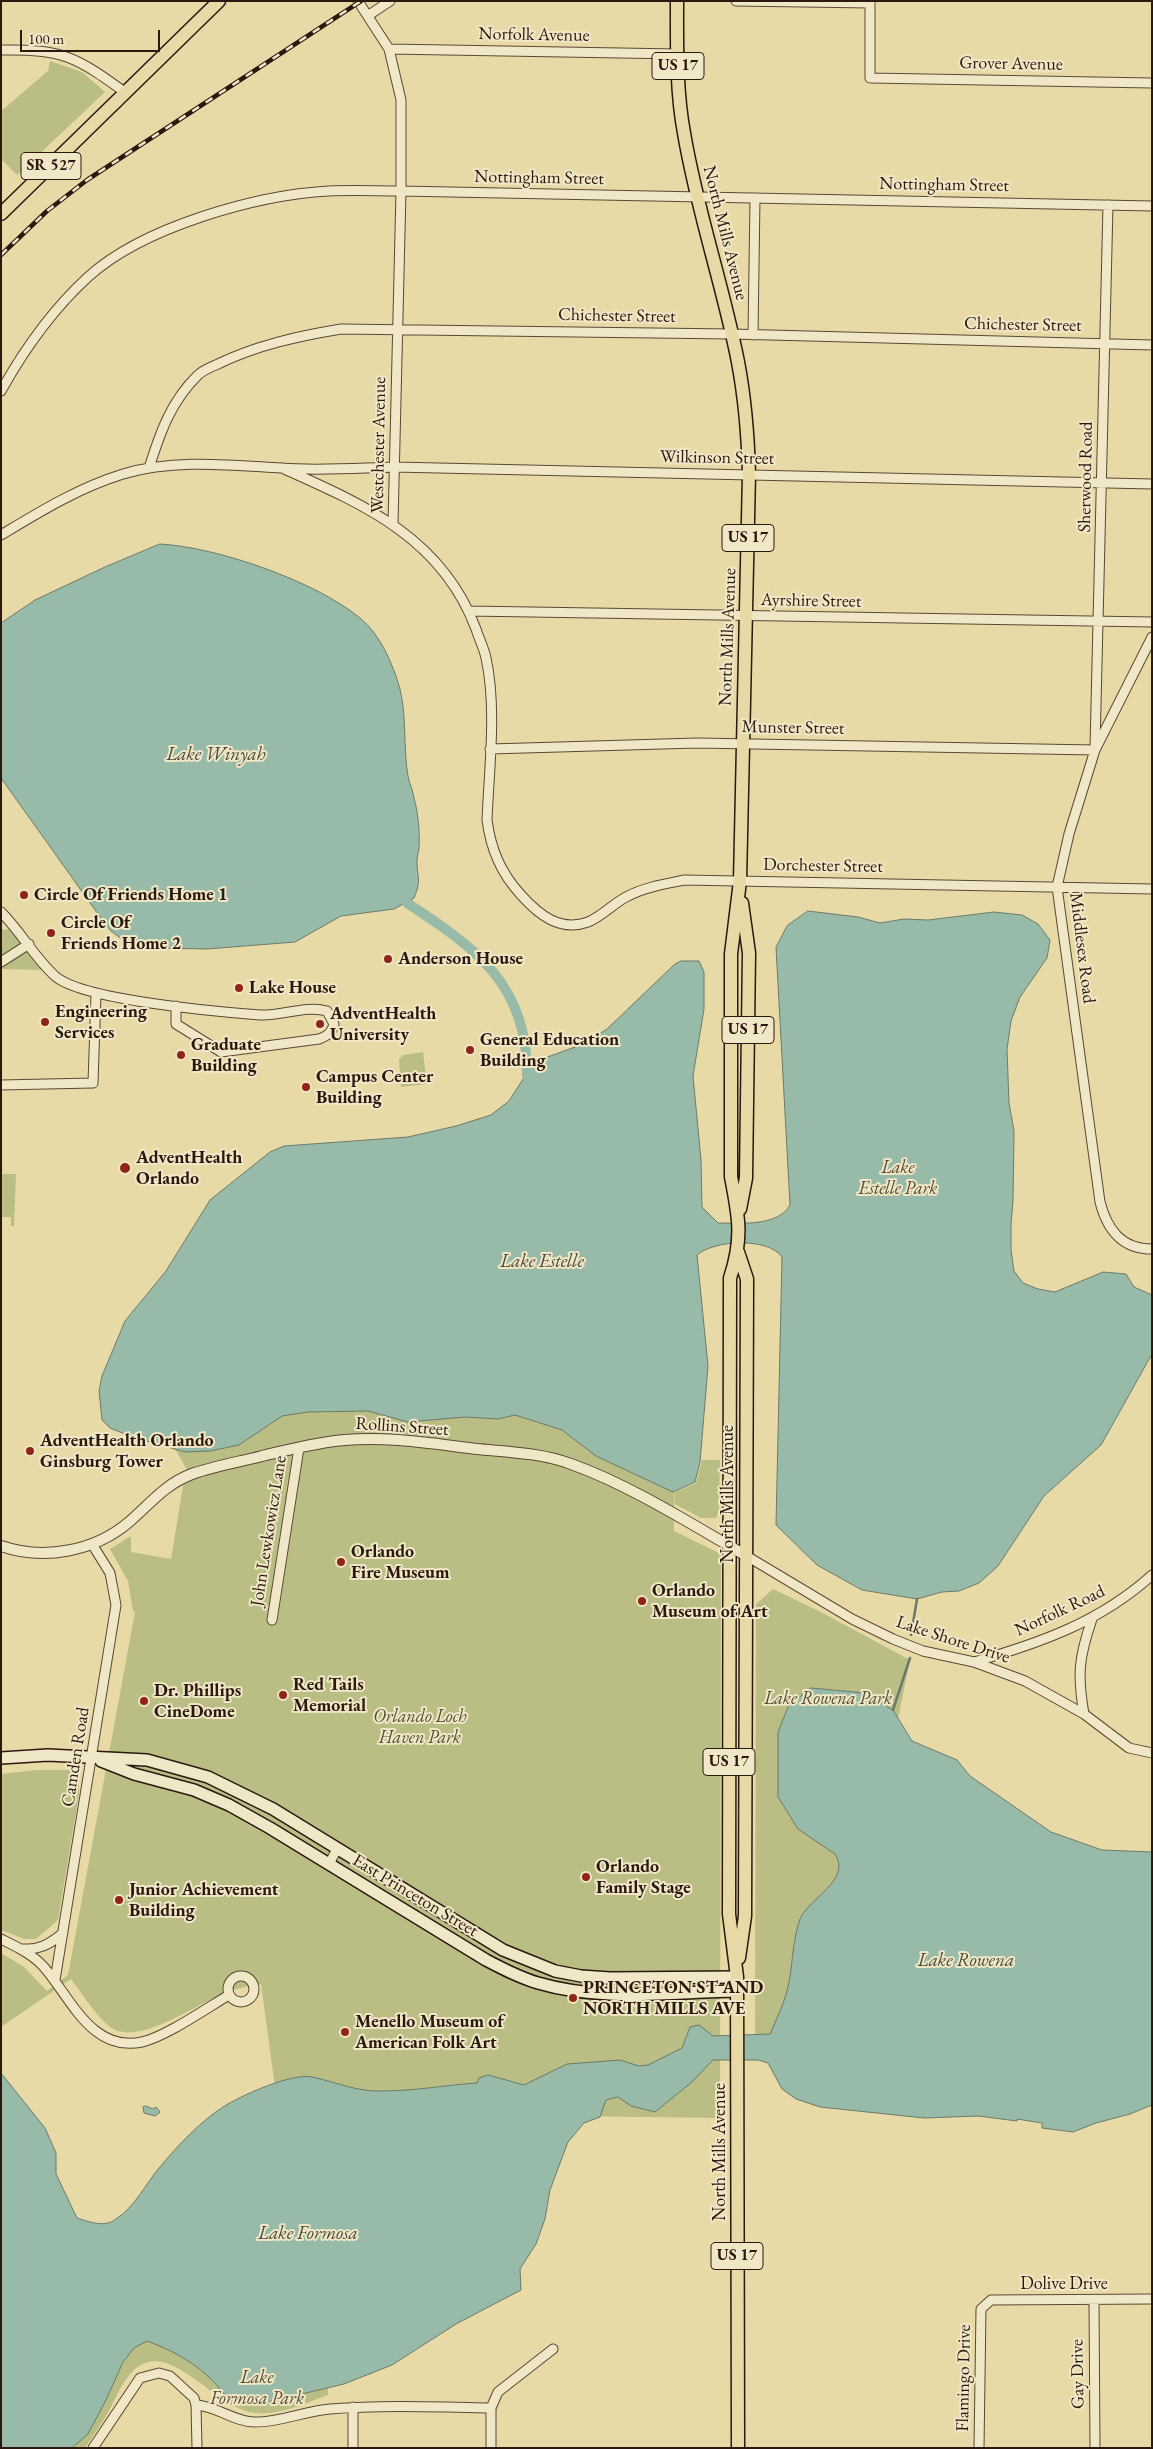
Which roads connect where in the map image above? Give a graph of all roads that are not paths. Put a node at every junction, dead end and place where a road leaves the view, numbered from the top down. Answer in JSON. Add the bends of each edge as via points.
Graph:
{"nodes":[{"id":1,"x":219,"y":1,"type":"edge"},
{"id":2,"x":358,"y":1,"type":"edge"},
{"id":3,"x":390,"y":1,"type":"edge"},
{"id":4,"x":677,"y":1,"type":"edge"},
{"id":5,"x":736,"y":1,"type":"edge"},
{"id":6,"x":870,"y":2,"type":"edge"},
{"id":7,"x":369,"y":15,"type":"junction"},
{"id":8,"x":389,"y":49,"type":"junction"},
{"id":9,"x":1,"y":50,"type":"edge"},
{"id":10,"x":678,"y":54,"type":"junction"},
{"id":11,"x":1152,"y":83,"type":"edge"},
{"id":12,"x":126,"y":93,"type":"junction"},
{"id":13,"x":401,"y":191,"type":"junction"},
{"id":14,"x":697,"y":197,"type":"junction"},
{"id":15,"x":755,"y":198,"type":"junction"},
{"id":16,"x":1108,"y":205,"type":"junction"},
{"id":17,"x":1152,"y":206,"type":"edge"},
{"id":18,"x":1,"y":214,"type":"edge"},
{"id":19,"x":398,"y":329,"type":"junction"},
{"id":20,"x":732,"y":334,"type":"junction"},
{"id":21,"x":753,"y":335,"type":"junction"},
{"id":22,"x":1105,"y":344,"type":"junction"},
{"id":23,"x":1152,"y":345,"type":"edge"},
{"id":24,"x":1,"y":391,"type":"edge"},
{"id":25,"x":394,"y":467,"type":"junction"},
{"id":26,"x":149,"y":468,"type":"junction"},
{"id":27,"x":282,"y":468,"type":"junction"},
{"id":28,"x":749,"y":474,"type":"junction"},
{"id":29,"x":1102,"y":483,"type":"junction"},
{"id":30,"x":1152,"y":484,"type":"edge"},
{"id":31,"x":393,"y":524,"type":"junction"},
{"id":32,"x":1,"y":535,"type":"edge"},
{"id":33,"x":469,"y":611,"type":"junction"},
{"id":34,"x":746,"y":616,"type":"junction"},
{"id":35,"x":1099,"y":622,"type":"junction"},
{"id":36,"x":1152,"y":622,"type":"edge"},
{"id":37,"x":1152,"y":637,"type":"edge"},
{"id":38,"x":742,"y":744,"type":"junction"},
{"id":39,"x":490,"y":749,"type":"junction"},
{"id":40,"x":1095,"y":750,"type":"junction"},
{"id":41,"x":740,"y":881,"type":"junction"},
{"id":42,"x":1058,"y":887,"type":"junction"},
{"id":43,"x":1152,"y":889,"type":"edge"},
{"id":44,"x":517,"y":890,"type":"joint"},
{"id":45,"x":1,"y":912,"type":"edge"},
{"id":46,"x":28,"y":944,"type":"junction"},
{"id":47,"x":1,"y":962,"type":"edge"},
{"id":48,"x":96,"y":994,"type":"junction"},
{"id":49,"x":176,"y":1006,"type":"junction"},
{"id":50,"x":1,"y":1085,"type":"edge"},
{"id":51,"x":1152,"y":1249,"type":"edge"},
{"id":52,"x":738,"y":1252,"type":"junction"},
{"id":53,"x":299,"y":1448,"type":"junction"},
{"id":54,"x":92,"y":1544,"type":"junction"},
{"id":55,"x":1,"y":1546,"type":"edge"},
{"id":56,"x":729,"y":1546,"type":"junction"},
{"id":57,"x":745,"y":1555,"type":"junction"},
{"id":58,"x":1152,"y":1576,"type":"edge"},
{"id":59,"x":1092,"y":1619,"type":"junction"},
{"id":60,"x":272,"y":1620,"type":"dead end"},
{"id":61,"x":974,"y":1662,"type":"junction"},
{"id":62,"x":1084,"y":1714,"type":"junction"},
{"id":63,"x":1152,"y":1753,"type":"edge"},
{"id":64,"x":1,"y":1758,"type":"edge"},
{"id":65,"x":93,"y":1758,"type":"junction"},
{"id":66,"x":337,"y":1849,"type":"junction"},
{"id":67,"x":352,"y":1859,"type":"junction"},
{"id":68,"x":329,"y":1864,"type":"junction"},
{"id":69,"x":344,"y":1874,"type":"junction"},
{"id":70,"x":63,"y":1933,"type":"junction"},
{"id":71,"x":1,"y":1938,"type":"edge"},
{"id":72,"x":18,"y":1948,"type":"junction"},
{"id":73,"x":737,"y":1977,"type":"junction"},
{"id":74,"x":55,"y":1980,"type":"junction"},
{"id":75,"x":737,"y":1991,"type":"junction"},
{"id":76,"x":230,"y":1995,"type":"dead end"},
{"id":77,"x":1152,"y":2299,"type":"edge"},
{"id":78,"x":1094,"y":2300,"type":"junction"},
{"id":79,"x":981,"y":2310,"type":"joint"},
{"id":80,"x":553,"y":2349,"type":"dead end"},
{"id":81,"x":196,"y":2405,"type":"junction"},
{"id":82,"x":353,"y":2407,"type":"junction"},
{"id":83,"x":491,"y":2408,"type":"junction"},
{"id":84,"x":93,"y":2448,"type":"edge"},
{"id":85,"x":197,"y":2448,"type":"edge"},
{"id":86,"x":353,"y":2448,"type":"edge"},
{"id":87,"x":491,"y":2448,"type":"edge"},
{"id":88,"x":738,"y":2448,"type":"edge"},
{"id":89,"x":980,"y":2448,"type":"edge"},
{"id":90,"x":1095,"y":2448,"type":"edge"}],
"edges":[{"from":1,"to":12,"type":"main road","number":"SR 527"},
{"from":2,"to":7,"type":"street","name":"Westchester Avenue"},
{"from":3,"to":7,"type":"street"},
{"from":4,"to":10,"type":"main road","number":"US 17"},
{"from":5,"to":6,"type":"street"},
{"from":6,"to":11,"type":"street","name":"Grover Avenue","via":[[870,78]]},
{"from":7,"to":8,"type":"street","name":"Westchester Avenue"},
{"from":8,"to":10,"type":"street","name":"Norfolk Avenue"},
{"from":8,"to":13,"type":"street","name":"Westchester Avenue","via":[[401,100]]},
{"from":9,"to":12,"type":"street","via":[[48,51],[66,55],[87,64]]},
{"from":10,"to":14,"type":"main road","name":"North Mills Avenue","number":"US 17","via":[[680,110]]},
{"from":12,"to":18,"type":"main road","number":"SR 527"},
{"from":13,"to":14,"type":"street","name":"Nottingham Street"},
{"from":13,"to":19,"type":"street","name":"Westchester Avenue"},
{"from":13,"to":24,"type":"street","name":"Nottingham Street","via":[[327,191],[252,202],[173,228],[129,248],[89,276],[47,319],[22,353]]},
{"from":14,"to":15,"type":"street","name":"Nottingham Street"},
{"from":14,"to":20,"type":"main road","name":"North Mills Avenue","number":"US 17"},
{"from":15,"to":16,"type":"street","name":"Nottingham Street"},
{"from":15,"to":21,"type":"street"},
{"from":16,"to":17,"type":"street","name":"Nottingham Street"},
{"from":16,"to":22,"type":"street","name":"Sherwood Road"},
{"from":19,"to":20,"type":"street","name":"Chichester Street"},
{"from":19,"to":25,"type":"street","name":"Westchester Avenue"},
{"from":19,"to":26,"type":"street","name":"Chichester Street","via":[[342,328],[291,338],[240,353],[199,373],[161,428]]},
{"from":20,"to":21,"type":"street","name":"Chichester Street"},
{"from":20,"to":28,"type":"main road","name":"North Mills Avenue","number":"US 17","via":[[745,406]]},
{"from":21,"to":22,"type":"street","name":"Chichester Street"},
{"from":22,"to":23,"type":"street","name":"Chichester Street"},
{"from":22,"to":29,"type":"street","name":"Sherwood Road"},
{"from":25,"to":27,"type":"street","name":"Wilkinson Street"},
{"from":25,"to":28,"type":"street","name":"Wilkinson Street"},
{"from":25,"to":31,"type":"street","name":"Westchester Avenue"},
{"from":26,"to":27,"type":"street","name":"Wilkinson Street","via":[[217,464]]},
{"from":26,"to":32,"type":"street","name":"Wilkinson Street","via":[[95,483],[67,495]]},
{"from":27,"to":31,"type":"street","name":"Wilkinson Street","via":[[357,502]]},
{"from":28,"to":29,"type":"street","name":"Wilkinson Street"},
{"from":28,"to":34,"type":"main road","name":"North Mills Avenue","number":"US 17"},
{"from":29,"to":30,"type":"street","name":"Wilkinson Street"},
{"from":29,"to":35,"type":"street","name":"Sherwood Road"},
{"from":31,"to":33,"type":"street","name":"Westchester Avenue","via":[[456,586]]},
{"from":33,"to":34,"type":"street","name":"Ayrshire Street"},
{"from":33,"to":39,"type":"street","name":"Westchester Avenue","via":[[486,657]]},
{"from":34,"to":35,"type":"street","name":"Ayrshire Street"},
{"from":34,"to":38,"type":"main road","name":"North Mills Avenue","number":"US 17"},
{"from":35,"to":36,"type":"street","name":"Ayrshire Street"},
{"from":35,"to":40,"type":"street","name":"Sherwood Road"},
{"from":37,"to":40,"type":"street","name":"Middlesex Road"},
{"from":38,"to":39,"type":"street","name":"Munster Street"},
{"from":38,"to":40,"type":"street","name":"Munster Street"},
{"from":38,"to":41,"type":"main road","name":"North Mills Avenue","number":"US 17"},
{"from":39,"to":44,"type":"street","name":"Westchester Avenue","via":[[490,838],[499,867]]},
{"from":40,"to":42,"type":"street","name":"Middlesex Road","via":[[1069,834]]},
{"from":41,"to":42,"type":"street","name":"Dorchester Street"},
{"from":41,"to":44,"type":"street","name":"Dorchester Street","via":[[685,880],[656,885],[627,897],[589,922],[572,925],[557,923],[537,912]]},
{"from":41,"to":52,"type":"main road","name":"North Mills Avenue","number":"US 17","via":[[748,963],[746,1178],[738,1214]]},
{"from":42,"to":43,"type":"street","name":"Dorchester Street"},
{"from":42,"to":51,"type":"street","name":"Middlesex Road","via":[[1100,1202],[1114,1235],[1130,1245]]},
{"from":45,"to":46,"type":"street"},
{"from":46,"to":47,"type":"street"},
{"from":46,"to":48,"type":"street","via":[[55,977],[70,987]]},
{"from":48,"to":49,"type":"street"},
{"from":48,"to":50,"type":"street","via":[[93,1083]]},
{"from":49,"to":49,"type":"street","via":[[176,1024],[221,1052],[318,1039],[327,1036],[334,1024],[328,1011],[318,1008],[268,1015]]},
{"from":52,"to":56,"type":"main road","name":"North Mills Avenue","number":"US 17","via":[[730,1278]]},
{"from":52,"to":57,"type":"main road","name":"North Mills Avenue","number":"US 17","via":[[747,1279]]},
{"from":53,"to":54,"type":"street","name":"Rollins Street","via":[[223,1465],[180,1479],[160,1492],[113,1534]]},
{"from":53,"to":56,"type":"street","name":"Rollins Street","via":[[344,1440],[372,1440],[542,1456],[571,1464],[624,1488]]},
{"from":53,"to":60,"type":"street","name":"John Lewkowicz Lane"},
{"from":54,"to":55,"type":"street","name":"Rollins Street","via":[[49,1552],[26,1552]]},
{"from":54,"to":65,"type":"street","name":"Camden Road","via":[[110,1574],[116,1605]]},
{"from":56,"to":57,"type":"street","name":"Rollins Street"},
{"from":56,"to":73,"type":"main road","name":"North Mills Avenue","number":"US 17","via":[[729,1914]]},
{"from":57,"to":61,"type":"street","name":"Lake Shore Drive","via":[[892,1639],[923,1651]]},
{"from":57,"to":73,"type":"main road","name":"North Mills Avenue","number":"US 17","via":[[745,1916]]},
{"from":58,"to":59,"type":"street","name":"Norfolk Road","via":[[1130,1595]]},
{"from":59,"to":61,"type":"street","name":"Norfolk Road","via":[[1031,1646]]},
{"from":59,"to":62,"type":"street","via":[[1079,1665]]},
{"from":61,"to":62,"type":"street","name":"Lake Shore Drive","via":[[1024,1681]]},
{"from":62,"to":63,"type":"street","name":"Lake Shore Drive","via":[[1129,1748]]},
{"from":64,"to":65,"type":"main road","name":"East Princeton Street","via":[[48,1755]]},
{"from":65,"to":66,"type":"main road","name":"East Princeton Street","via":[[147,1760],[208,1777],[273,1809]]},
{"from":65,"to":68,"type":"main road","name":"East Princeton Street","via":[[134,1774],[194,1790],[229,1805]]},
{"from":65,"to":70,"type":"street","name":"Camden Road"},
{"from":66,"to":67,"type":"main road","name":"East Princeton Street"},
{"from":66,"to":68,"type":"street"},
{"from":67,"to":69,"type":"street"},
{"from":67,"to":73,"type":"main road","name":"East Princeton Street","via":[[503,1950],[546,1968],[581,1976],[610,1978]]},
{"from":68,"to":69,"type":"main road","name":"East Princeton Street"},
{"from":69,"to":75,"type":"main road","name":"East Princeton Street","via":[[486,1960],[538,1984],[584,1993],[612,1994]]},
{"from":70,"to":72,"type":"street","via":[[43,1947]]},
{"from":70,"to":74,"type":"street","name":"Camden Road"},
{"from":71,"to":72,"type":"street"},
{"from":72,"to":74,"type":"street","via":[[41,1964]]},
{"from":73,"to":75,"type":"main road","name":"North Mills Avenue","number":"US 17"},
{"from":74,"to":76,"type":"street","via":[[75,2011],[95,2032],[128,2043],[159,2036]]},
{"from":75,"to":88,"type":"main road","name":"North Mills Avenue","number":"US 17"},
{"from":77,"to":78,"type":"street","name":"Dolive Drive"},
{"from":78,"to":79,"type":"street","name":"Dolive Drive","via":[[992,2300]]},
{"from":78,"to":90,"type":"street","name":"Gay Drive"},
{"from":79,"to":89,"type":"street","name":"Flamingo Drive"},
{"from":80,"to":83,"type":"street","via":[[498,2392]]},
{"from":81,"to":82,"type":"street","via":[[252,2422]]},
{"from":81,"to":84,"type":"street","via":[[188,2391],[170,2376],[159,2373],[146,2375],[140,2378]]},
{"from":81,"to":85,"type":"street"},
{"from":82,"to":83,"type":"street"},
{"from":82,"to":86,"type":"street"},
{"from":83,"to":87,"type":"street"}]}
